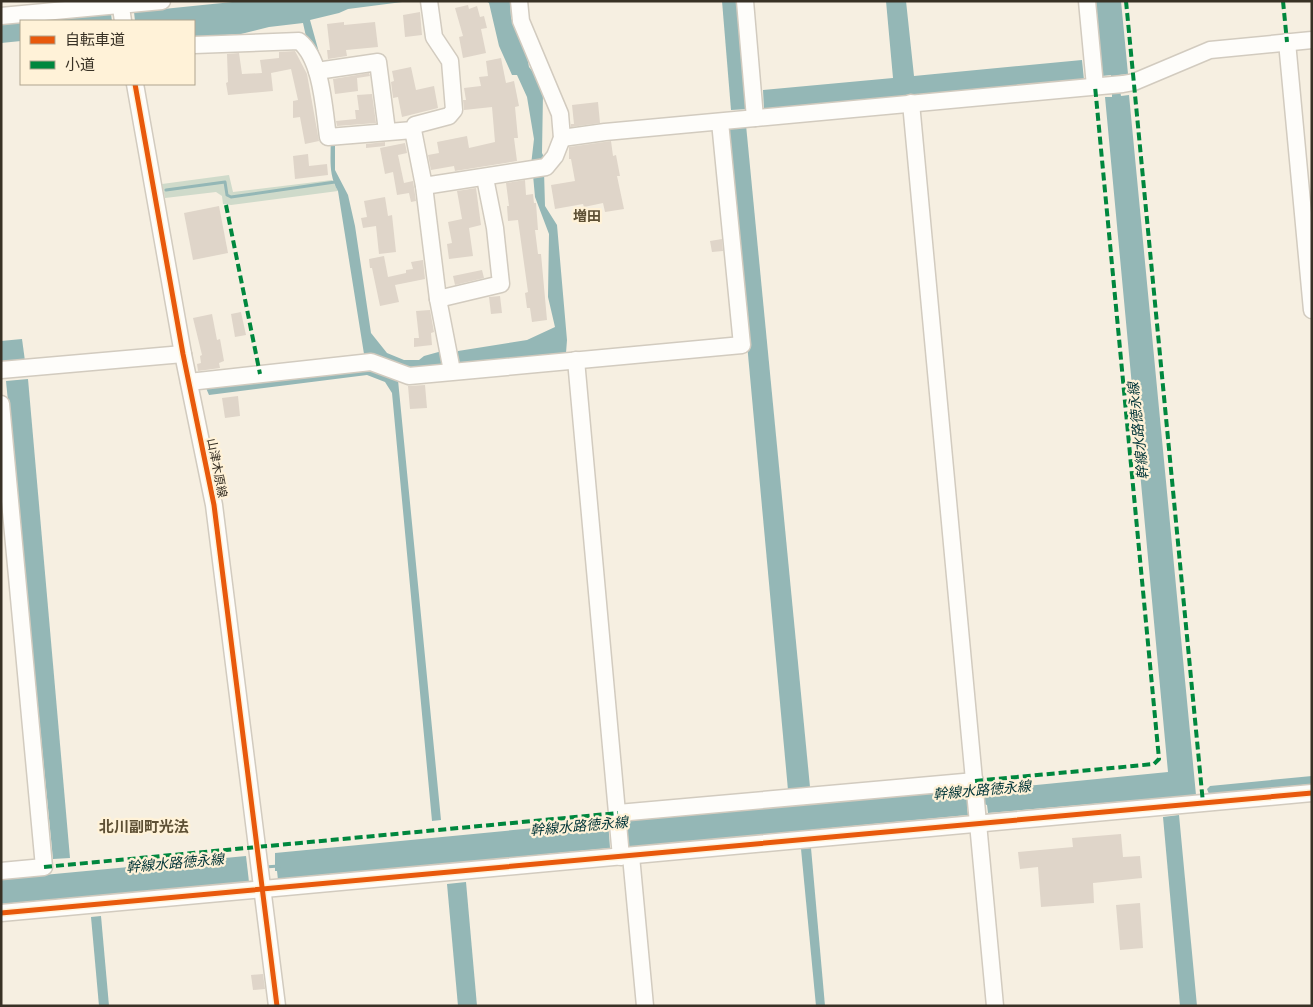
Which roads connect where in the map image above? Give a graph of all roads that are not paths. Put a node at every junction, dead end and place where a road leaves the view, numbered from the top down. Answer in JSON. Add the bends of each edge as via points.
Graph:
{"nodes":[{"id":1,"x":162,"y":1,"type":"edge"},
{"id":2,"x":429,"y":1,"type":"edge"},
{"id":3,"x":520,"y":1,"type":"edge"},
{"id":4,"x":745,"y":1,"type":"edge"},
{"id":5,"x":1087,"y":1,"type":"edge"},
{"id":6,"x":122,"y":12,"type":"edge"},
{"id":7,"x":1,"y":16,"type":"edge"},
{"id":8,"x":1312,"y":40,"type":"edge"},
{"id":9,"x":1287,"y":42,"type":"junction"},
{"id":10,"x":195,"y":45,"type":"edge"},
{"id":11,"x":322,"y":70,"type":"junction"},
{"id":12,"x":134,"y":85,"type":"edge"},
{"id":13,"x":1109,"y":85,"type":"junction"},
{"id":14,"x":911,"y":103,"type":"junction"},
{"id":15,"x":755,"y":118,"type":"junction"},
{"id":16,"x":720,"y":122,"type":"junction"},
{"id":17,"x":413,"y":130,"type":"junction"},
{"id":18,"x":387,"y":131,"type":"junction"},
{"id":19,"x":562,"y":138,"type":"junction"},
{"id":20,"x":485,"y":178,"type":"junction"},
{"id":21,"x":424,"y":186,"type":"junction"},
{"id":22,"x":438,"y":299,"type":"junction"},
{"id":23,"x":1312,"y":310,"type":"edge"},
{"id":24,"x":183,"y":354,"type":"junction"},
{"id":25,"x":576,"y":360,"type":"junction"},
{"id":26,"x":1,"y":370,"type":"edge"},
{"id":27,"x":452,"y":371,"type":"junction"},
{"id":28,"x":189,"y":382,"type":"junction"},
{"id":29,"x":1,"y":404,"type":"edge"},
{"id":30,"x":1312,"y":793,"type":"edge"},
{"id":31,"x":976,"y":795,"type":"junction"},
{"id":32,"x":978,"y":825,"type":"junction"},
{"id":33,"x":622,"y":839,"type":"junction"},
{"id":34,"x":1,"y":871,"type":"edge"},
{"id":35,"x":262,"y":883,"type":"junction"},
{"id":36,"x":1,"y":913,"type":"edge"},
{"id":37,"x":277,"y":1006,"type":"edge"},
{"id":38,"x":645,"y":1006,"type":"edge"},
{"id":39,"x":995,"y":1006,"type":"edge"}],
"edges":[{"from":1,"to":6,"type":"street"},
{"from":2,"to":17,"type":"street","via":[[434,37],[450,61],[454,110],[449,116],[415,125]]},
{"from":3,"to":19,"type":"street","via":[[521,21],[560,114]]},
{"from":4,"to":15,"type":"street"},
{"from":5,"to":13,"type":"street"},
{"from":6,"to":7,"type":"street"},
{"from":8,"to":9,"type":"street"},
{"from":9,"to":13,"type":"street","via":[[1210,50],[1134,82]]},
{"from":9,"to":23,"type":"street"},
{"from":10,"to":11,"type":"street","via":[[300,41]]},
{"from":11,"to":18,"type":"street","via":[[333,137]]},
{"from":11,"to":18,"type":"street","via":[[378,62]]},
{"from":12,"to":24,"type":"street","name":"山津木原線"},
{"from":13,"to":14,"type":"street"},
{"from":14,"to":15,"type":"street"},
{"from":14,"to":31,"type":"street"},
{"from":15,"to":16,"type":"street"},
{"from":16,"to":19,"type":"street"},
{"from":16,"to":25,"type":"street","via":[[742,345]]},
{"from":17,"to":18,"type":"street"},
{"from":17,"to":21,"type":"street"},
{"from":19,"to":20,"type":"street","via":[[555,156],[538,169]]},
{"from":20,"to":21,"type":"street"},
{"from":20,"to":22,"type":"street","via":[[501,284]]},
{"from":21,"to":22,"type":"street"},
{"from":22,"to":27,"type":"street"},
{"from":24,"to":26,"type":"street"},
{"from":24,"to":28,"type":"street","name":"山津木原線"},
{"from":25,"to":27,"type":"street"},
{"from":25,"to":33,"type":"street"},
{"from":27,"to":28,"type":"street","via":[[409,376],[371,362]]},
{"from":28,"to":35,"type":"street","name":"山津木原線","via":[[214,505]]},
{"from":29,"to":34,"type":"street","via":[[44,867]]},
{"from":30,"to":32,"type":"street"},
{"from":31,"to":32,"type":"street"},
{"from":31,"to":33,"type":"street"},
{"from":32,"to":33,"type":"street"},
{"from":32,"to":39,"type":"street"},
{"from":33,"to":35,"type":"street"},
{"from":33,"to":38,"type":"street"},
{"from":35,"to":36,"type":"street"},
{"from":35,"to":37,"type":"street","name":"山津木原線"}]}
